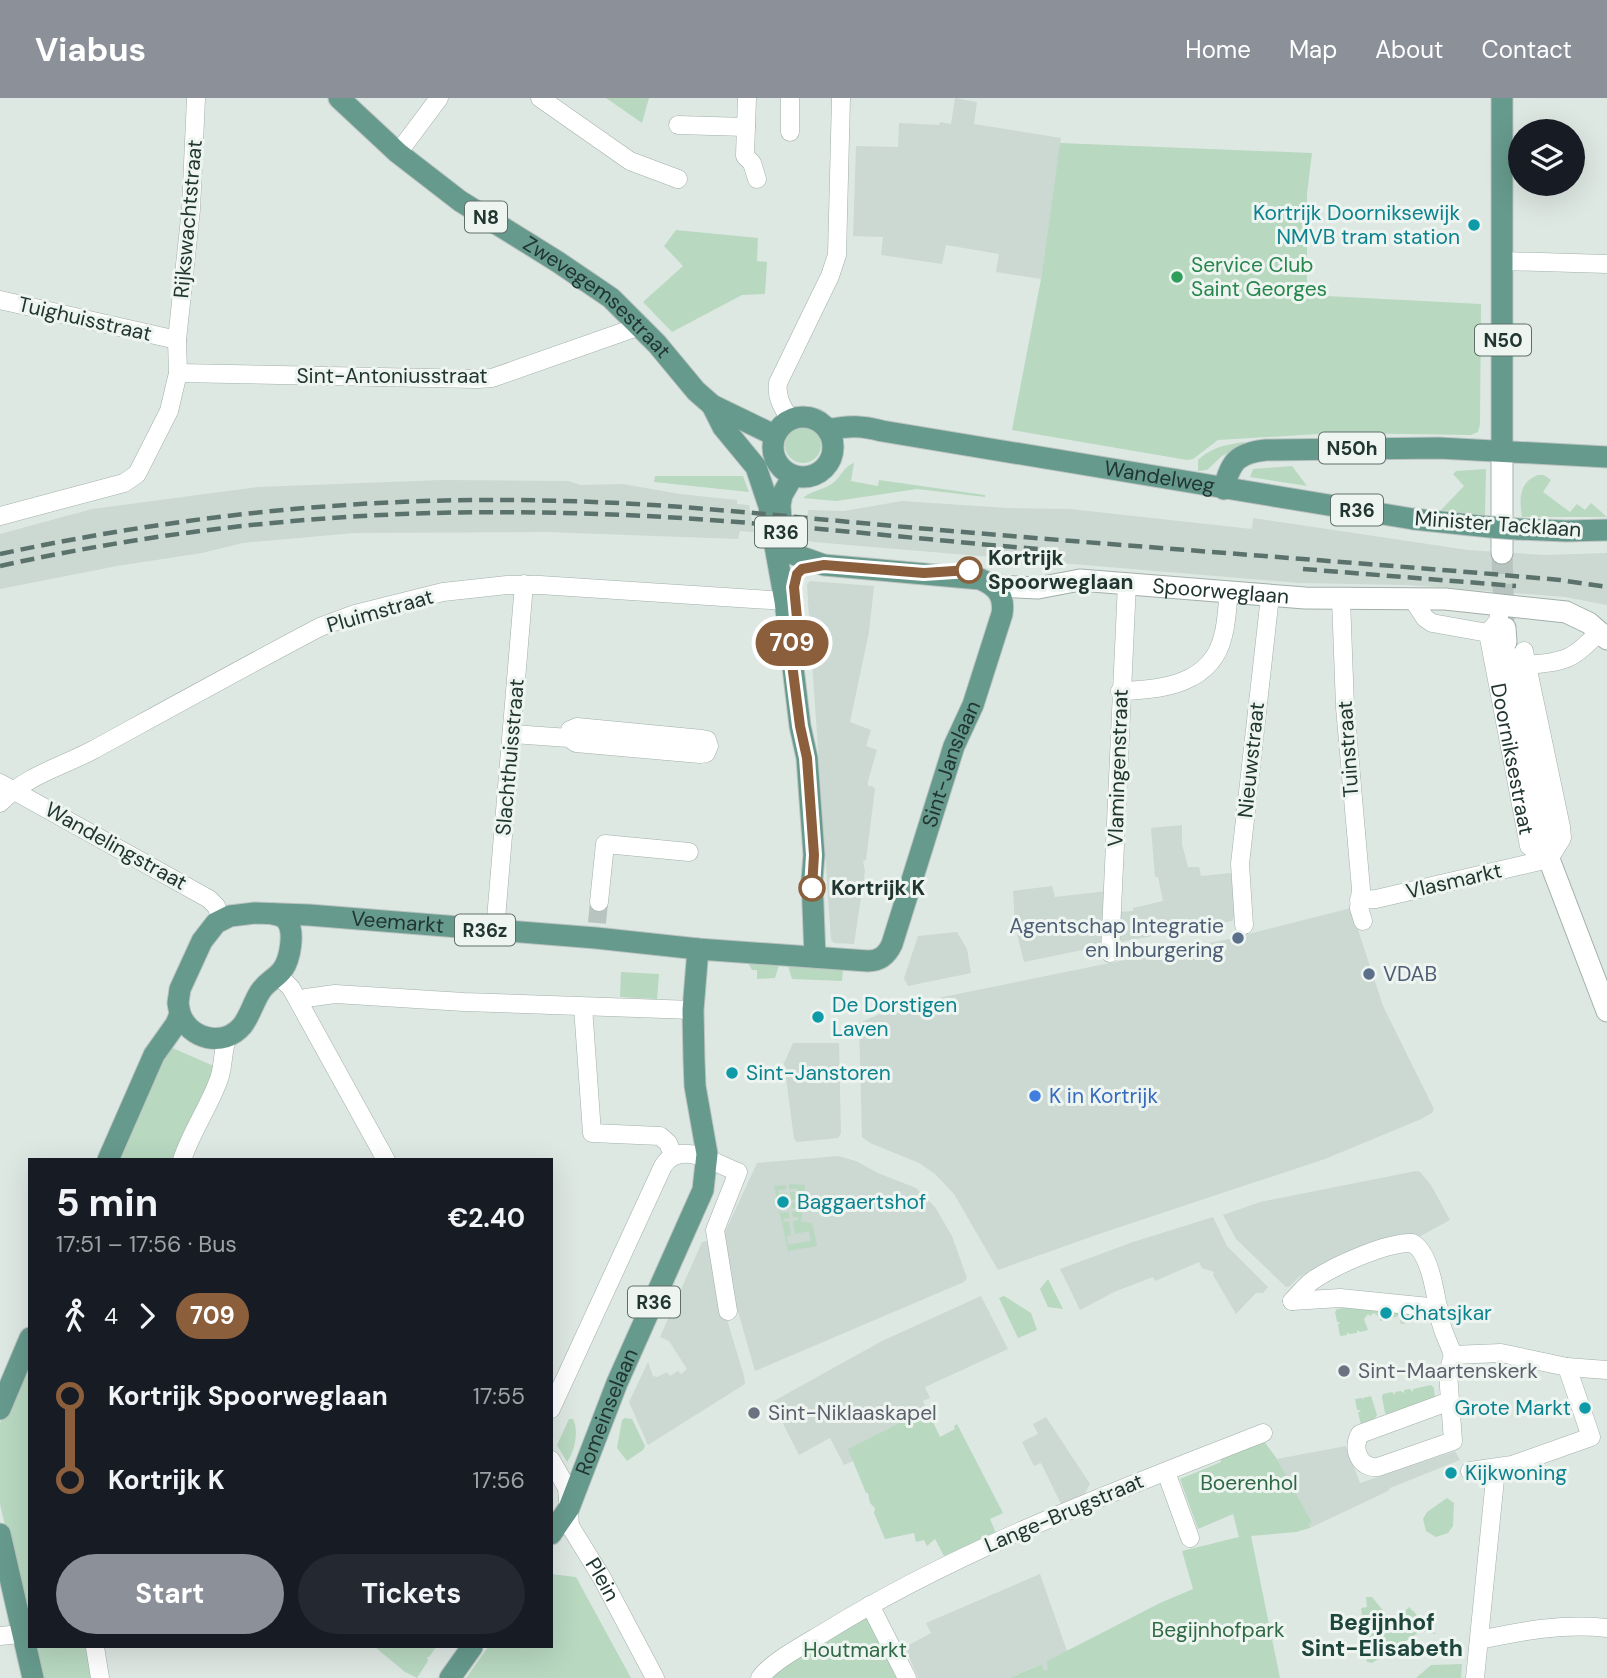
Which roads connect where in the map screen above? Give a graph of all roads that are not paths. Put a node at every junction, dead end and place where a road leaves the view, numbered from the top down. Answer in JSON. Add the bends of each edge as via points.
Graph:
{"nodes":[{"id":1,"x":197,"y":98,"type":"edge"},
{"id":2,"x":339,"y":98,"type":"edge"},
{"id":3,"x":439,"y":98,"type":"edge"},
{"id":4,"x":540,"y":98,"type":"edge"},
{"id":5,"x":747,"y":98,"type":"edge"},
{"id":6,"x":790,"y":98,"type":"edge"},
{"id":7,"x":841,"y":98,"type":"edge"},
{"id":8,"x":1502,"y":98,"type":"edge"},
{"id":9,"x":678,"y":125,"type":"dead end"},
{"id":10,"x":747,"y":127,"type":"junction"},
{"id":11,"x":790,"y":132,"type":"dead end"},
{"id":12,"x":398,"y":153,"type":"junction"},
{"id":13,"x":678,"y":179,"type":"dead end"},
{"id":14,"x":757,"y":179,"type":"dead end"},
{"id":15,"x":1503,"y":261,"type":"junction"},
{"id":16,"x":1607,"y":264,"type":"edge"},
{"id":17,"x":0,"y":300,"type":"edge"},
{"id":18,"x":640,"y":326,"type":"junction"},
{"id":19,"x":177,"y":340,"type":"junction"},
{"id":20,"x":178,"y":373,"type":"junction"},
{"id":21,"x":712,"y":405,"type":"junction"},
{"id":22,"x":790,"y":419,"type":"junction"},
{"id":23,"x":774,"y":435,"type":"junction"},
{"id":24,"x":831,"y":438,"type":"junction"},
{"id":25,"x":1502,"y":450,"type":"junction"},
{"id":26,"x":1607,"y":457,"type":"edge"},
{"id":27,"x":788,"y":473,"type":"junction"},
{"id":28,"x":1224,"y":489,"type":"junction"},
{"id":29,"x":769,"y":506,"type":"junction"},
{"id":30,"x":0,"y":516,"type":"edge"},
{"id":31,"x":1607,"y":530,"type":"edge"},
{"id":32,"x":1502,"y":553,"type":"tunnel mouth"},
{"id":33,"x":824,"y":565,"type":"junction"},
{"id":34,"x":1127,"y":583,"type":"junction"},
{"id":35,"x":524,"y":584,"type":"junction"},
{"id":36,"x":995,"y":586,"type":"junction"},
{"id":37,"x":1229,"y":592,"type":"junction"},
{"id":38,"x":1270,"y":596,"type":"junction"},
{"id":39,"x":1412,"y":598,"type":"junction"},
{"id":40,"x":1341,"y":599,"type":"junction"},
{"id":41,"x":785,"y":601,"type":"junction"},
{"id":42,"x":1603,"y":635,"type":"edge"},
{"id":43,"x":1508,"y":644,"type":"junction"},
{"id":44,"x":791,"y":656,"type":"junction"},
{"id":45,"x":1120,"y":691,"type":"junction"},
{"id":46,"x":513,"y":734,"type":"junction"},
{"id":47,"x":569,"y":738,"type":"junction"},
{"id":48,"x":4,"y":792,"type":"edge"},
{"id":49,"x":689,"y":852,"type":"dead end"},
{"id":50,"x":1549,"y":859,"type":"junction"},
{"id":51,"x":1359,"y":900,"type":"junction"},
{"id":52,"x":599,"y":902,"type":"tunnel mouth"},
{"id":53,"x":273,"y":914,"type":"junction"},
{"id":54,"x":219,"y":921,"type":"junction"},
{"id":55,"x":1363,"y":921,"type":"dead end"},
{"id":56,"x":1244,"y":925,"type":"dead end"},
{"id":57,"x":495,"y":930,"type":"junction"},
{"id":58,"x":892,"y":944,"type":"joint"},
{"id":59,"x":698,"y":949,"type":"junction"},
{"id":60,"x":1110,"y":953,"type":"dead end"},
{"id":61,"x":815,"y":957,"type":"junction"},
{"id":62,"x":278,"y":975,"type":"junction"},
{"id":63,"x":299,"y":1002,"type":"junction"},
{"id":64,"x":583,"y":1007,"type":"junction"},
{"id":65,"x":694,"y":1010,"type":"junction"},
{"id":66,"x":1607,"y":1012,"type":"edge"},
{"id":67,"x":180,"y":1014,"type":"junction"},
{"id":68,"x":228,"y":1036,"type":"junction"},
{"id":69,"x":673,"y":1155,"type":"junction"},
{"id":70,"x":109,"y":1158,"type":"edge"},
{"id":71,"x":184,"y":1158,"type":"edge"},
{"id":72,"x":385,"y":1158,"type":"edge"},
{"id":73,"x":707,"y":1160,"type":"junction"},
{"id":74,"x":1439,"y":1308,"type":"junction"},
{"id":75,"x":729,"y":1311,"type":"dead end"},
{"id":76,"x":28,"y":1350,"type":"edge"},
{"id":77,"x":1453,"y":1355,"type":"junction"},
{"id":78,"x":1567,"y":1367,"type":"junction"},
{"id":79,"x":1607,"y":1370,"type":"edge"},
{"id":80,"x":3,"y":1395,"type":"edge"},
{"id":81,"x":1450,"y":1401,"type":"junction"},
{"id":82,"x":553,"y":1405,"type":"edge"},
{"id":83,"x":1263,"y":1433,"type":"dead end"},
{"id":84,"x":553,"y":1464,"type":"edge"},
{"id":85,"x":1496,"y":1468,"type":"junction"},
{"id":86,"x":1469,"y":1471,"type":"dead end"},
{"id":87,"x":1166,"y":1472,"type":"junction"},
{"id":88,"x":569,"y":1508,"type":"junction"},
{"id":89,"x":553,"y":1531,"type":"edge"},
{"id":90,"x":0,"y":1534,"type":"edge"},
{"id":91,"x":1190,"y":1538,"type":"dead end"},
{"id":92,"x":870,"y":1605,"type":"junction"},
{"id":93,"x":1607,"y":1628,"type":"edge"},
{"id":94,"x":26,"y":1634,"type":"edge"},
{"id":95,"x":0,"y":1636,"type":"edge"},
{"id":96,"x":1479,"y":1640,"type":"junction"},
{"id":97,"x":28,"y":1648,"type":"edge"},
{"id":98,"x":95,"y":1648,"type":"edge"},
{"id":99,"x":471,"y":1648,"type":"edge"},
{"id":100,"x":33,"y":1678,"type":"edge"},
{"id":101,"x":100,"y":1678,"type":"edge"},
{"id":102,"x":450,"y":1678,"type":"edge"},
{"id":103,"x":655,"y":1678,"type":"edge"},
{"id":104,"x":760,"y":1678,"type":"edge"},
{"id":105,"x":907,"y":1678,"type":"edge"},
{"id":106,"x":1475,"y":1678,"type":"edge"}],
"edges":[{"from":1,"to":19,"type":"street","name":"Rijkswachtstraat"},
{"from":2,"to":12,"type":"main road","name":"Zwevegemsestraat","number":"N8"},
{"from":3,"to":12,"type":"street"},
{"from":4,"to":13,"type":"street","via":[[630,161]]},
{"from":5,"to":10,"type":"street"},
{"from":6,"to":11,"type":"street"},
{"from":7,"to":22,"type":"street","via":[[837,255],[778,383],[778,397]]},
{"from":8,"to":15,"type":"main road","number":"N50"},
{"from":9,"to":10,"type":"street"},
{"from":10,"to":14,"type":"street","via":[[744,156],[752,163]]},
{"from":12,"to":18,"type":"main road","name":"Zwevegemsestraat","number":"N8","via":[[460,201],[611,298]]},
{"from":15,"to":16,"type":"street"},
{"from":15,"to":25,"type":"main road","number":"N50"},
{"from":17,"to":19,"type":"street","name":"Tuighuisstraat"},
{"from":18,"to":20,"type":"street","name":"Sint-Antoniusstraat","via":[[492,378]]},
{"from":18,"to":21,"type":"main road","name":"Zwevegemsestraat","number":"N8"},
{"from":19,"to":20,"type":"street","name":"Tuighuisstraat"},
{"from":20,"to":30,"type":"street","name":"Tuighuisstraat","via":[[169,411],[137,474],[124,483]]},
{"from":21,"to":23,"type":"main road","name":"Zwevegemsestraat","number":"N8"},
{"from":21,"to":29,"type":"main road","name":"Zwevegemsestraat","number":"N8","via":[[723,427],[756,467]]},
{"from":22,"to":23,"type":"main road"},
{"from":22,"to":24,"type":"main road","number":"R36","via":[[807,416],[823,424]]},
{"from":23,"to":27,"type":"main road","via":[[772,450],[777,464]]},
{"from":24,"to":27,"type":"main road","via":[[830,460],[820,471],[807,477]]},
{"from":24,"to":28,"type":"main road","name":"Wandelweg","number":"R36","via":[[840,427],[862,426]]},
{"from":25,"to":26,"type":"main road","number":"N50h"},
{"from":25,"to":28,"type":"main road","name":"Wandelweg","number":"N50h","via":[[1259,450],[1234,462]]},
{"from":25,"to":32,"type":"street"},
{"from":27,"to":29,"type":"main road","name":"Zwevegemsestraat","number":"R36","via":[[770,495]]},
{"from":27,"to":33,"type":"main road","number":"R36","via":[[780,505],[786,548]]},
{"from":28,"to":31,"type":"main road","name":"Minister Tacklaan","number":"R36","bridge":true,"via":[[1413,519],[1517,530]]},
{"from":29,"to":41,"type":"main road","name":"Zwevegemsestraat","number":"R36"},
{"from":33,"to":36,"type":"main road","name":"Spoorweglaan","via":[[980,579]]},
{"from":33,"to":44,"type":"main road","name":"Zwevegemsestraat","number":"R36","via":[[802,569],[796,577],[797,618]]},
{"from":34,"to":36,"type":"street","name":"Spoorweglaan","via":[[1080,580],[1038,588]]},
{"from":34,"to":37,"type":"street","name":"Spoorweglaan"},
{"from":34,"to":45,"type":"street","name":"Vlamingenstraat"},
{"from":35,"to":41,"type":"street","name":"Pluimstraat"},
{"from":35,"to":46,"type":"street","name":"Slachthuisstraat"},
{"from":35,"to":48,"type":"street","name":"Pluimstraat","via":[[443,592],[320,627]]},
{"from":36,"to":58,"type":"main road","name":"Sint-Janslaan","via":[[1003,600],[1002,614],[973,705],[954,746]]},
{"from":37,"to":38,"type":"street","name":"Spoorweglaan"},
{"from":37,"to":45,"type":"street","via":[[1223,638],[1197,676],[1168,688]]},
{"from":38,"to":40,"type":"street","name":"Spoorweglaan"},
{"from":38,"to":56,"type":"street","name":"Nieuwstraat","via":[[1240,864]]},
{"from":39,"to":40,"type":"street","name":"Spoorweglaan"},
{"from":39,"to":42,"type":"street","name":"Spoorweglaan","via":[[1566,612]]},
{"from":39,"to":43,"type":"street","via":[[1424,618]]},
{"from":40,"to":51,"type":"street","name":"Tuinstraat"},
{"from":41,"to":44,"type":"main road","name":"Zwevegemsestraat","number":"R36"},
{"from":42,"to":43,"type":"street","via":[[1571,658]]},
{"from":43,"to":50,"type":"street","name":"Doorniksestraat"},
{"from":44,"to":61,"type":"main road","name":"Zwevegemsestraat","number":"R36","via":[[808,772]]},
{"from":45,"to":60,"type":"street","name":"Vlamingenstraat"},
{"from":46,"to":47,"type":"street"},
{"from":46,"to":57,"type":"street","name":"Slachthuisstraat"},
{"from":47,"to":47,"type":"street","via":[[576,743],[700,754],[709,746],[702,739],[577,727],[570,730]]},
{"from":48,"to":54,"type":"street","name":"Wandelingstraat","via":[[209,898]]},
{"from":49,"to":52,"type":"street","via":[[605,844]]},
{"from":50,"to":51,"type":"street","name":"Vlasmarkt"},
{"from":50,"to":66,"type":"street","name":"Doorniksestraat"},
{"from":51,"to":55,"type":"street","name":"Tuinstraat"},
{"from":53,"to":54,"type":"main road","name":"Veemarkt","number":"R36z","via":[[238,914]]},
{"from":53,"to":57,"type":"main road","name":"Veemarkt","number":"R36z"},
{"from":53,"to":62,"type":"main road","via":[[286,920],[290,930],[289,957]]},
{"from":54,"to":67,"type":"main road","via":[[202,941],[180,989]]},
{"from":57,"to":59,"type":"main road","name":"Veemarkt","number":"R36z","via":[[597,931]]},
{"from":58,"to":61,"type":"main road","name":"Veemarkt","via":[[886,955],[874,961]]},
{"from":59,"to":61,"type":"main road","name":"Veemarkt"},
{"from":59,"to":65,"type":"main road","number":"R36"},
{"from":62,"to":63,"type":"street"},
{"from":62,"to":68,"type":"main road","via":[[262,989],[244,1023]]},
{"from":63,"to":64,"type":"street","via":[[335,994]]},
{"from":63,"to":72,"type":"street"},
{"from":64,"to":65,"type":"street"},
{"from":64,"to":69,"type":"street","via":[[592,1133],[660,1136]]},
{"from":65,"to":73,"type":"main road","name":"Romeinselaan","number":"R36","via":[[695,1086]]},
{"from":67,"to":68,"type":"main road","via":[[189,1029],[201,1036]]},
{"from":67,"to":70,"type":"main road","via":[[154,1055]]},
{"from":68,"to":71,"type":"street","via":[[218,1082]]},
{"from":69,"to":73,"type":"street","via":[[685,1153]]},
{"from":69,"to":82,"type":"street","via":[[657,1178]]},
{"from":73,"to":75,"type":"street","via":[[738,1172],[715,1230]]},
{"from":73,"to":88,"type":"main road","name":"Romeinselaan","number":"R36","via":[[700,1201],[617,1383]]},
{"from":74,"to":74,"type":"street","via":[[1422,1252],[1409,1243],[1333,1269],[1292,1301],[1340,1298]]},
{"from":74,"to":77,"type":"street"},
{"from":76,"to":80,"type":"main road"},
{"from":77,"to":78,"type":"street","via":[[1501,1353]]},
{"from":77,"to":81,"type":"street","via":[[1448,1373]]},
{"from":78,"to":79,"type":"street"},
{"from":78,"to":85,"type":"street","via":[[1591,1437]]},
{"from":81,"to":81,"type":"street","via":[[1363,1433],[1356,1444],[1363,1463],[1378,1467],[1452,1441]]},
{"from":83,"to":87,"type":"street","name":"Lange-Brugstraat"},
{"from":84,"to":88,"type":"street","name":"Plein","via":[[567,1488]]},
{"from":85,"to":86,"type":"street"},
{"from":85,"to":96,"type":"street"},
{"from":87,"to":91,"type":"street"},
{"from":87,"to":92,"type":"street","name":"Lange-Brugstraat","via":[[1014,1532]]},
{"from":88,"to":89,"type":"main road","number":"R36"},
{"from":88,"to":103,"type":"street","name":"Plein","via":[[570,1526]]},
{"from":90,"to":94,"type":"main road"},
{"from":92,"to":104,"type":"street"},
{"from":92,"to":105,"type":"street"},
{"from":93,"to":96,"type":"street","via":[[1571,1626]]},
{"from":94,"to":95,"type":"street"},
{"from":96,"to":106,"type":"street"},
{"from":97,"to":100,"type":"main road"},
{"from":98,"to":101,"type":"street"},
{"from":99,"to":102,"type":"main road"}]}
